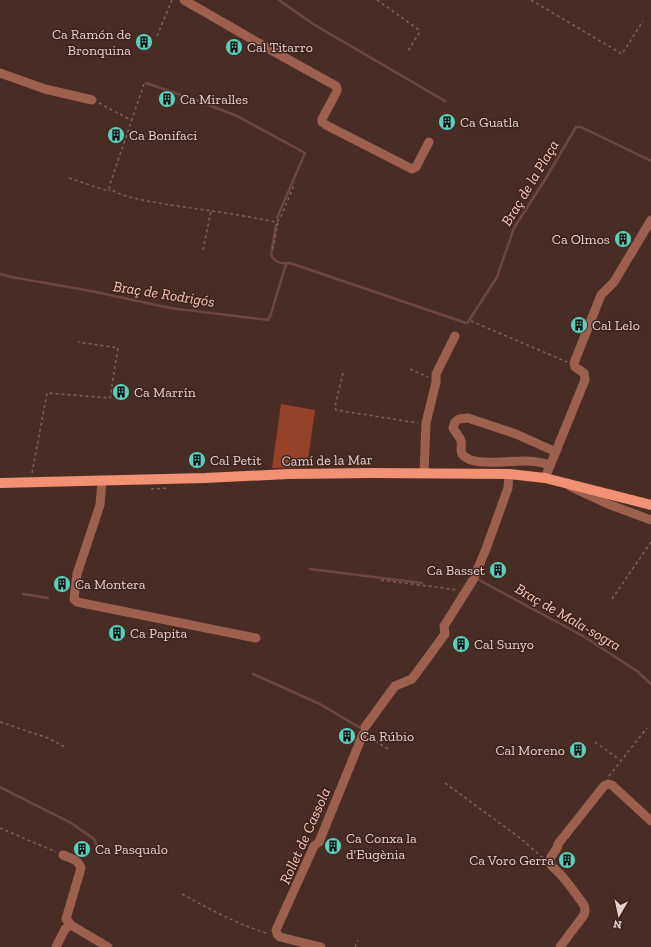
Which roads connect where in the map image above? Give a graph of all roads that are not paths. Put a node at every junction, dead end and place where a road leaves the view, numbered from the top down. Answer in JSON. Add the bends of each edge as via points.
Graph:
{"nodes":[{"id":1,"x":184,"y":0,"type":"edge"},
{"id":2,"x":0,"y":73,"type":"edge"},
{"id":3,"x":92,"y":100,"type":"road end"},
{"id":4,"x":429,"y":142,"type":"dead end"},
{"id":5,"x":651,"y":220,"type":"edge"},
{"id":6,"x":455,"y":336,"type":"dead end"},
{"id":7,"x":556,"y":452,"type":"junction"},
{"id":8,"x":550,"y":466,"type":"junction"},
{"id":9,"x":424,"y":474,"type":"junction"},
{"id":10,"x":509,"y":474,"type":"junction"},
{"id":11,"x":545,"y":478,"type":"junction"},
{"id":12,"x":102,"y":480,"type":"junction"},
{"id":13,"x":559,"y":481,"type":"junction"},
{"id":14,"x":0,"y":484,"type":"edge"},
{"id":15,"x":651,"y":505,"type":"edge"},
{"id":16,"x":651,"y":520,"type":"edge"},
{"id":17,"x":256,"y":638,"type":"dead end"},
{"id":18,"x":651,"y":820,"type":"edge"},
{"id":19,"x":63,"y":855,"type":"road end"},
{"id":20,"x":71,"y":925,"type":"junction"},
{"id":21,"x":56,"y":947,"type":"edge"},
{"id":22,"x":108,"y":947,"type":"edge"},
{"id":23,"x":322,"y":947,"type":"edge"},
{"id":24,"x":560,"y":947,"type":"edge"}],
"edges":[{"from":1,"to":4,"type":"street","via":[[336,86],[337,91],[322,119],[326,125],[412,169],[416,167]]},
{"from":2,"to":3,"type":"street","via":[[45,89]]},
{"from":5,"to":7,"type":"street","via":[[614,282],[602,295],[574,365],[585,377]]},
{"from":6,"to":9,"type":"street","via":[[436,374],[426,424]]},
{"from":7,"to":8,"type":"street"},
{"from":7,"to":8,"type":"street","via":[[516,434],[468,418],[455,422],[453,428],[461,441],[462,454],[473,461],[521,460]]},
{"from":8,"to":11,"type":"street"},
{"from":9,"to":10,"type":"main road","name":"Camí de la Mar"},
{"from":9,"to":12,"type":"main road","name":"Camí de la Mar","via":[[288,474]]},
{"from":10,"to":11,"type":"main road","name":"Camí de la Mar"},
{"from":10,"to":23,"type":"street","via":[[508,488],[486,549],[467,591],[444,626],[445,634],[412,679],[395,686],[364,731],[319,842],[314,846],[276,930],[280,937]]},
{"from":11,"to":13,"type":"main road","name":"Camí de la Mar"},
{"from":12,"to":14,"type":"main road","name":"Camí de la Mar"},
{"from":12,"to":17,"type":"street","via":[[100,505],[78,574],[75,600]]},
{"from":13,"to":15,"type":"main road","name":"Camí de la Mar"},
{"from":13,"to":16,"type":"street","via":[[608,504]]},
{"from":18,"to":24,"type":"street","via":[[608,784],[558,844],[550,858],[551,865],[570,886],[585,910]]},
{"from":19,"to":20,"type":"street","via":[[77,861],[81,868],[66,915]]},
{"from":20,"to":21,"type":"street","via":[[65,929]]},
{"from":20,"to":22,"type":"street"}]}
